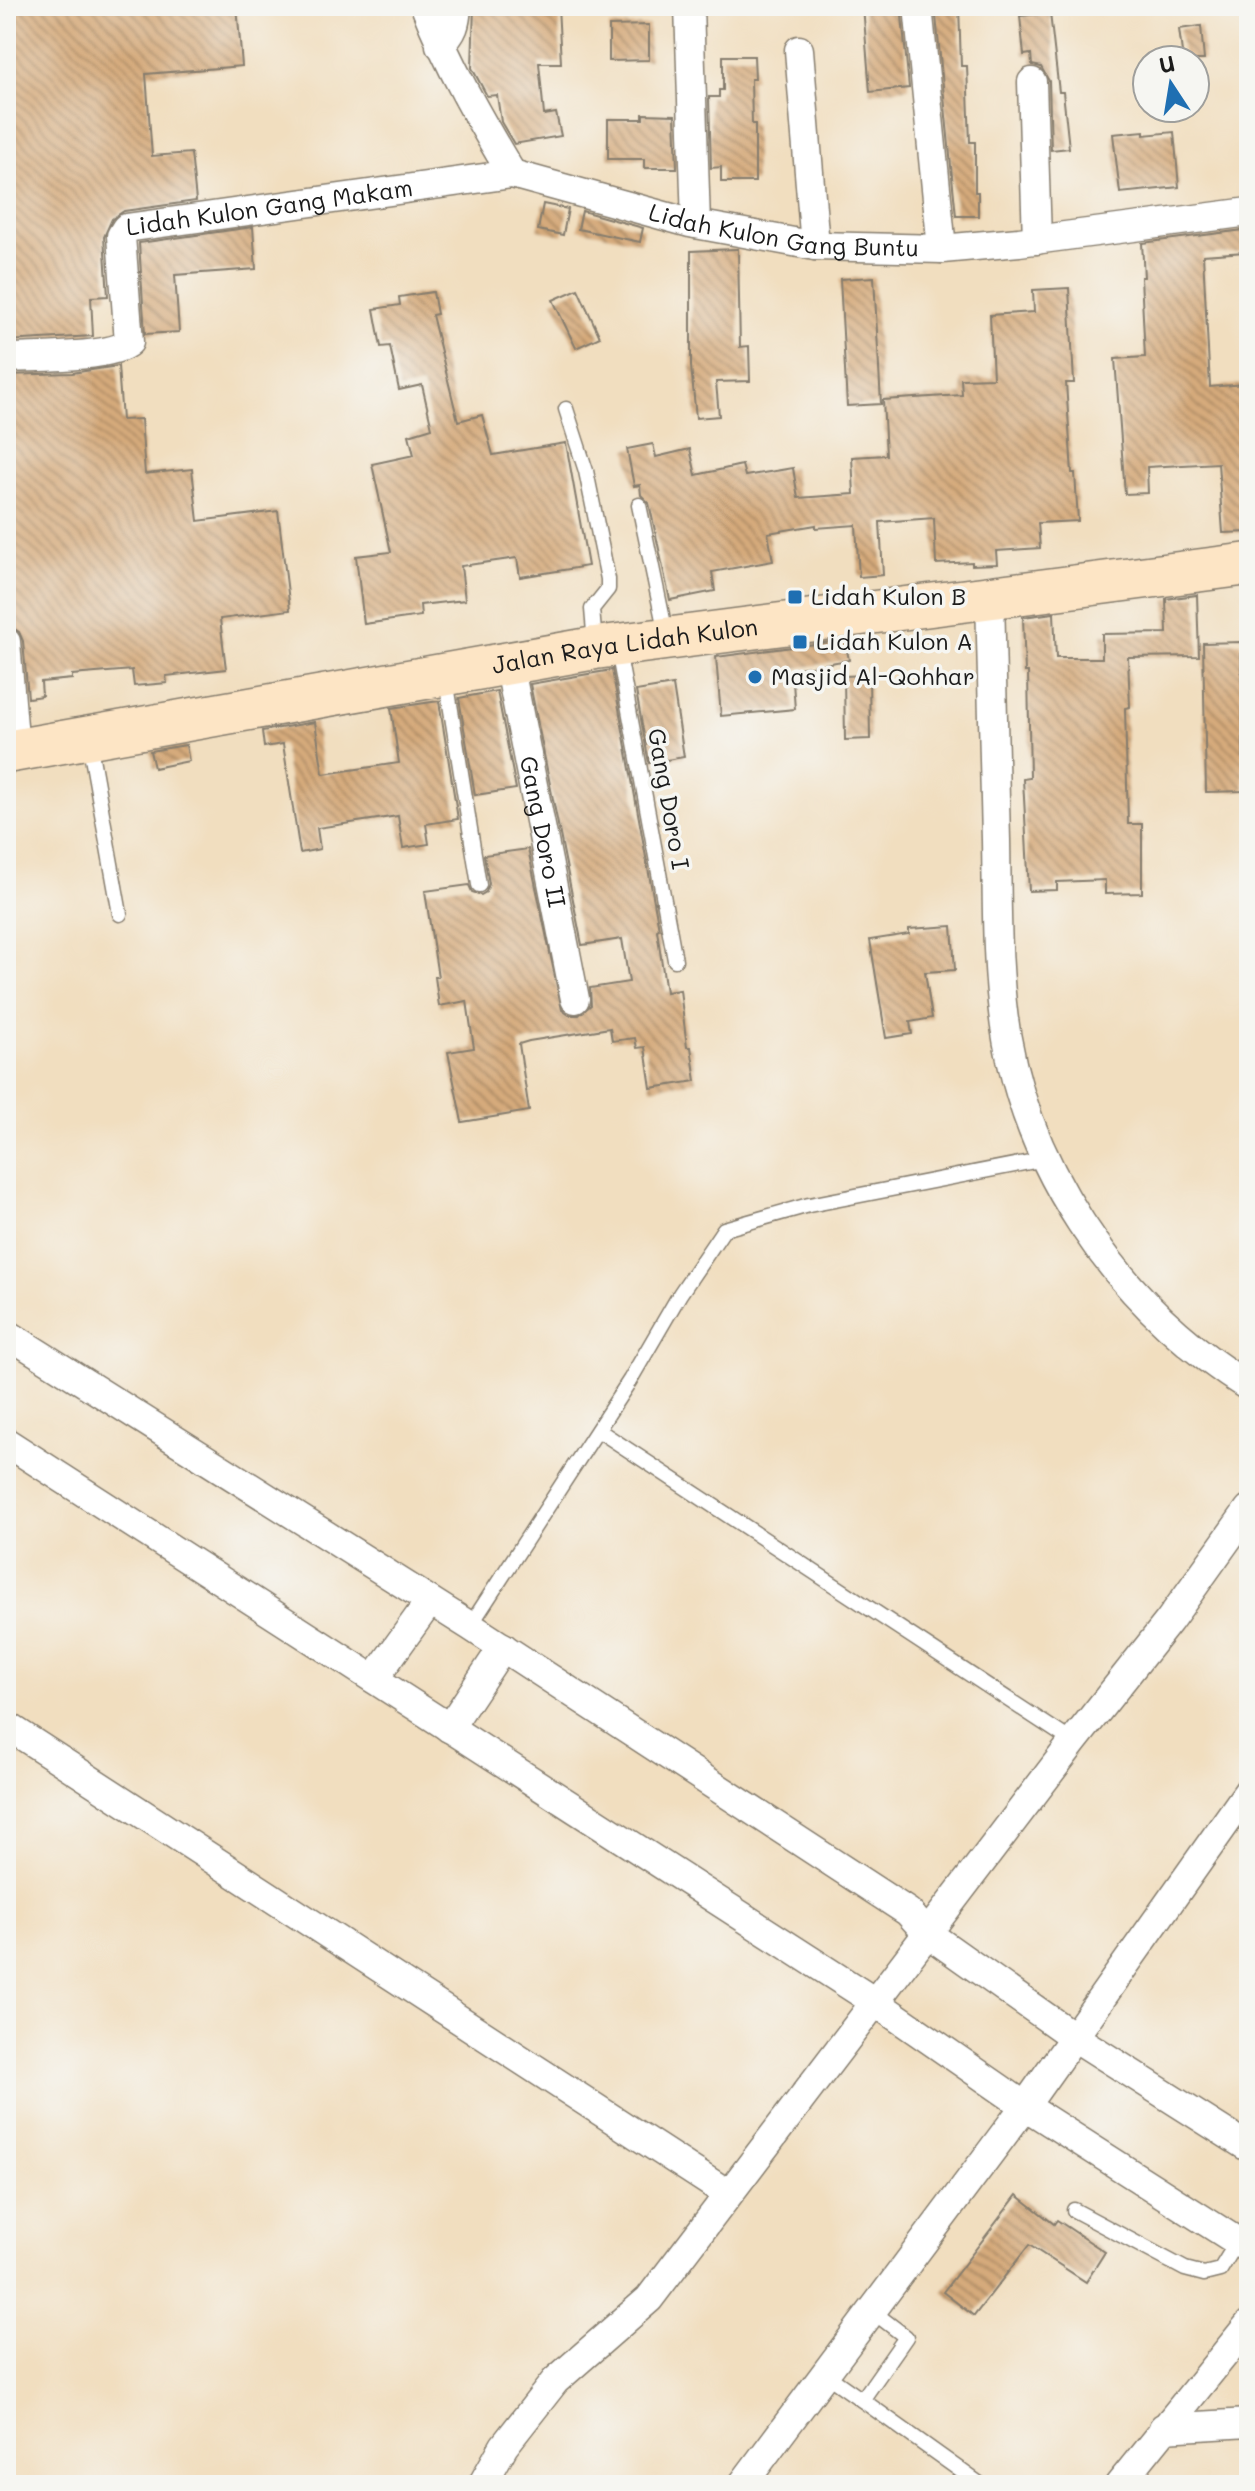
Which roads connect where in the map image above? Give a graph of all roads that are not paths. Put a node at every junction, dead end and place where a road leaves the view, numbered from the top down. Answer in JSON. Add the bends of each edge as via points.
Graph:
{"nodes":[{"id":1,"x":425,"y":6,"type":"edge"},
{"id":2,"x":457,"y":6,"type":"edge"},
{"id":3,"x":689,"y":6,"type":"edge"},
{"id":4,"x":918,"y":6,"type":"edge"},
{"id":5,"x":440,"y":45,"type":"junction"},
{"id":6,"x":799,"y":50,"type":"dead end"},
{"id":7,"x":1032,"y":82,"type":"dead end"},
{"id":8,"x":512,"y":174,"type":"junction"},
{"id":9,"x":1249,"y":212,"type":"edge"},
{"id":10,"x":696,"y":224,"type":"junction"},
{"id":11,"x":1037,"y":240,"type":"junction"},
{"id":12,"x":815,"y":246,"type":"junction"},
{"id":13,"x":942,"y":249,"type":"junction"},
{"id":14,"x":6,"y":358,"type":"edge"},
{"id":15,"x":566,"y":409,"type":"dead end"},
{"id":16,"x":639,"y":505,"type":"dead end"},
{"id":17,"x":1249,"y":564,"type":"edge"},
{"id":18,"x":990,"y":597,"type":"junction"},
{"id":19,"x":667,"y":640,"type":"junction"},
{"id":20,"x":6,"y":642,"type":"edge"},
{"id":21,"x":606,"y":647,"type":"junction"},
{"id":22,"x":509,"y":663,"type":"junction"},
{"id":23,"x":445,"y":674,"type":"junction"},
{"id":24,"x":89,"y":738,"type":"junction"},
{"id":25,"x":10,"y":751,"type":"edge"},
{"id":26,"x":479,"y":885,"type":"dead end"},
{"id":27,"x":120,"y":914,"type":"dead end"},
{"id":28,"x":675,"y":960,"type":"dead end"},
{"id":29,"x":575,"y":999,"type":"dead end"},
{"id":30,"x":1045,"y":1159,"type":"junction"},
{"id":31,"x":6,"y":1333,"type":"edge"},
{"id":32,"x":1249,"y":1387,"type":"edge"},
{"id":33,"x":598,"y":1430,"type":"junction"},
{"id":34,"x":6,"y":1442,"type":"edge"},
{"id":35,"x":1249,"y":1509,"type":"edge"},
{"id":36,"x":430,"y":1601,"type":"junction"},
{"id":37,"x":470,"y":1626,"type":"junction"},
{"id":38,"x":503,"y":1647,"type":"junction"},
{"id":39,"x":374,"y":1679,"type":"junction"},
{"id":40,"x":6,"y":1725,"type":"edge"},
{"id":41,"x":449,"y":1728,"type":"junction"},
{"id":42,"x":1073,"y":1742,"type":"junction"},
{"id":43,"x":1249,"y":1790,"type":"edge"},
{"id":44,"x":927,"y":1933,"type":"junction"},
{"id":45,"x":875,"y":2002,"type":"junction"},
{"id":46,"x":1074,"y":2037,"type":"junction"},
{"id":47,"x":1025,"y":2106,"type":"junction"},
{"id":48,"x":1249,"y":2148,"type":"edge"},
{"id":49,"x":728,"y":2194,"type":"junction"},
{"id":50,"x":1074,"y":2210,"type":"dead end"},
{"id":51,"x":1243,"y":2246,"type":"edge"},
{"id":52,"x":872,"y":2311,"type":"junction"},
{"id":53,"x":1249,"y":2324,"type":"edge"},
{"id":54,"x":825,"y":2374,"type":"junction"},
{"id":55,"x":862,"y":2400,"type":"junction"},
{"id":56,"x":1249,"y":2423,"type":"edge"},
{"id":57,"x":1163,"y":2428,"type":"junction"},
{"id":58,"x":482,"y":2485,"type":"edge"},
{"id":59,"x":742,"y":2485,"type":"edge"},
{"id":60,"x":981,"y":2485,"type":"edge"},
{"id":61,"x":1119,"y":2485,"type":"edge"}],
"edges":[{"from":1,"to":5,"type":"street"},
{"from":2,"to":5,"type":"street","via":[[451,36]]},
{"from":3,"to":10,"type":"street"},
{"from":4,"to":13,"type":"street"},
{"from":5,"to":8,"type":"street"},
{"from":6,"to":12,"type":"street"},
{"from":7,"to":11,"type":"street"},
{"from":8,"to":10,"type":"street","name":"Lidah Kulon Gang Buntu"},
{"from":8,"to":14,"type":"street","name":"Lidah Kulon Gang Makam","via":[[126,228],[121,236],[129,342],[92,354]]},
{"from":9,"to":11,"type":"street","name":"Lidah Kulon Gang Buntu"},
{"from":10,"to":12,"type":"street","name":"Lidah Kulon Gang Buntu"},
{"from":11,"to":13,"type":"street","name":"Lidah Kulon Gang Buntu"},
{"from":12,"to":13,"type":"street","name":"Lidah Kulon Gang Buntu"},
{"from":15,"to":21,"type":"lane","name":"Gang Doro I","via":[[586,471],[608,579],[608,589],[592,609]]},
{"from":16,"to":19,"type":"lane"},
{"from":17,"to":18,"type":"main road","name":"Jalan Raya Lidah Kulon"},
{"from":18,"to":19,"type":"main road","name":"Jalan Raya Lidah Kulon"},
{"from":18,"to":30,"type":"street","via":[[1002,1005],[1017,1082]]},
{"from":19,"to":21,"type":"main road","name":"Jalan Raya Lidah Kulon"},
{"from":20,"to":25,"type":"street"},
{"from":21,"to":22,"type":"main road","name":"Jalan Raya Lidah Kulon"},
{"from":21,"to":28,"type":"lane","name":"Gang Doro I"},
{"from":22,"to":23,"type":"main road","name":"Jalan Raya Lidah Kulon"},
{"from":22,"to":29,"type":"street","name":"Gang Doro II"},
{"from":23,"to":24,"type":"main road","name":"Jalan Raya Lidah Kulon"},
{"from":23,"to":26,"type":"lane"},
{"from":24,"to":25,"type":"main road","name":"Jalan Raya Lidah Kulon"},
{"from":24,"to":27,"type":"lane"},
{"from":30,"to":32,"type":"street","via":[[1110,1264],[1161,1321]]},
{"from":30,"to":33,"type":"lane","via":[[809,1205],[724,1229]]},
{"from":31,"to":36,"type":"street"},
{"from":33,"to":37,"type":"lane"},
{"from":33,"to":42,"type":"lane"},
{"from":34,"to":39,"type":"street"},
{"from":35,"to":42,"type":"street"},
{"from":36,"to":37,"type":"street"},
{"from":36,"to":39,"type":"street"},
{"from":37,"to":38,"type":"street"},
{"from":38,"to":41,"type":"street"},
{"from":38,"to":44,"type":"street","via":[[908,1912]]},
{"from":39,"to":41,"type":"street"},
{"from":40,"to":49,"type":"street"},
{"from":41,"to":45,"type":"street"},
{"from":42,"to":44,"type":"street"},
{"from":43,"to":46,"type":"street"},
{"from":44,"to":45,"type":"street"},
{"from":44,"to":46,"type":"street"},
{"from":45,"to":47,"type":"street"},
{"from":45,"to":49,"type":"street"},
{"from":46,"to":47,"type":"street"},
{"from":46,"to":48,"type":"street"},
{"from":47,"to":51,"type":"street"},
{"from":47,"to":52,"type":"street"},
{"from":49,"to":58,"type":"street","via":[[649,2299],[555,2381],[504,2446]]},
{"from":50,"to":51,"type":"lane","via":[[1204,2274],[1220,2270]]},
{"from":52,"to":54,"type":"street"},
{"from":52,"to":55,"type":"lane","via":[[906,2337]]},
{"from":53,"to":57,"type":"street"},
{"from":54,"to":55,"type":"lane"},
{"from":54,"to":59,"type":"street"},
{"from":55,"to":60,"type":"lane"},
{"from":56,"to":57,"type":"street"},
{"from":57,"to":61,"type":"street"}]}
